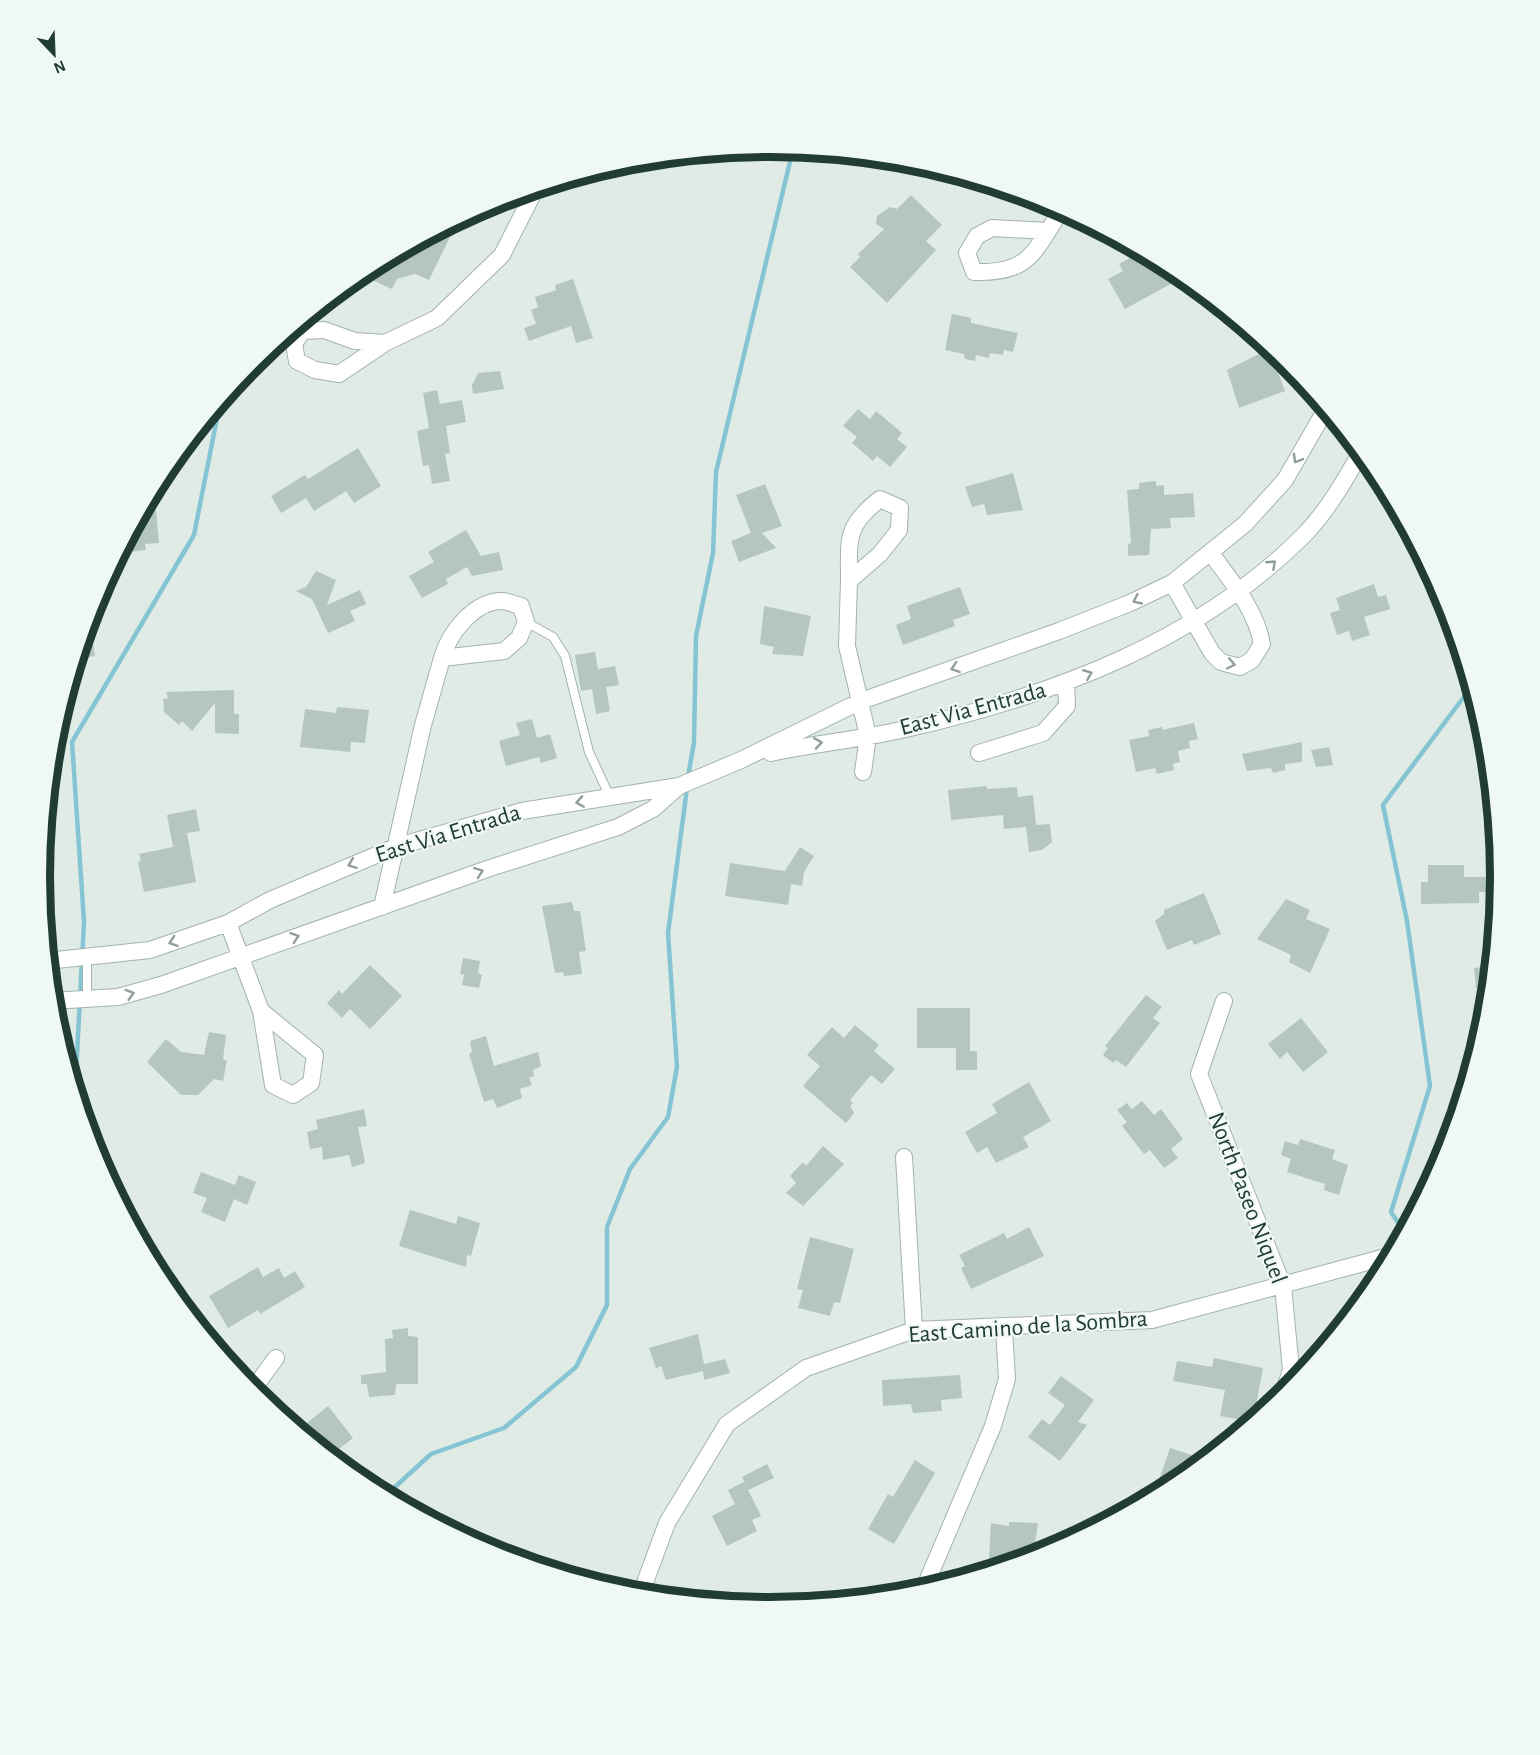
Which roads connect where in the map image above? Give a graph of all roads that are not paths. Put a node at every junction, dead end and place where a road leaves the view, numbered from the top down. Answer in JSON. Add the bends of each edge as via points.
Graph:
{"nodes":[{"id":1,"x":531,"y":198,"type":"edge"},
{"id":2,"x":1057,"y":217,"type":"edge"},
{"id":3,"x":1048,"y":231,"type":"dead end"},
{"id":4,"x":385,"y":343,"type":"junction"},
{"id":5,"x":1323,"y":415,"type":"edge"},
{"id":6,"x":1357,"y":460,"type":"edge"},
{"id":7,"x":1210,"y":552,"type":"junction"},
{"id":8,"x":849,"y":580,"type":"junction"},
{"id":9,"x":1172,"y":583,"type":"junction"},
{"id":10,"x":1238,"y":591,"type":"junction"},
{"id":11,"x":526,"y":622,"type":"junction"},
{"id":12,"x":1194,"y":623,"type":"junction"},
{"id":13,"x":442,"y":658,"type":"junction"},
{"id":14,"x":1066,"y":682,"type":"junction"},
{"id":15,"x":861,"y":701,"type":"junction"},
{"id":16,"x":868,"y":736,"type":"junction"},
{"id":17,"x":979,"y":753,"type":"dead end"},
{"id":18,"x":741,"y":760,"type":"junction"},
{"id":19,"x":863,"y":772,"type":"dead end"},
{"id":20,"x":679,"y":786,"type":"junction"},
{"id":21,"x":610,"y":797,"type":"junction"},
{"id":22,"x":395,"y":847,"type":"junction"},
{"id":23,"x":382,"y":907,"type":"junction"},
{"id":24,"x":228,"y":923,"type":"junction"},
{"id":25,"x":240,"y":956,"type":"junction"},
{"id":26,"x":87,"y":957,"type":"junction"},
{"id":27,"x":55,"y":960,"type":"edge"},
{"id":28,"x":87,"y":999,"type":"junction"},
{"id":29,"x":60,"y":1000,"type":"edge"},
{"id":30,"x":1224,"y":1002,"type":"dead end"},
{"id":31,"x":261,"y":1011,"type":"junction"},
{"id":32,"x":904,"y":1157,"type":"dead end"},
{"id":33,"x":1381,"y":1258,"type":"edge"},
{"id":34,"x":1283,"y":1287,"type":"junction"},
{"id":35,"x":1004,"y":1328,"type":"junction"},
{"id":36,"x":914,"y":1330,"type":"junction"},
{"id":37,"x":276,"y":1358,"type":"dead end"},
{"id":38,"x":1289,"y":1377,"type":"edge"},
{"id":39,"x":257,"y":1383,"type":"edge"},
{"id":40,"x":928,"y":1580,"type":"edge"},
{"id":41,"x":644,"y":1586,"type":"edge"}],
"edges":[{"from":1,"to":4,"type":"street","via":[[502,255],[437,318]]},
{"from":2,"to":3,"type":"street"},
{"from":4,"to":4,"type":"street","via":[[355,341],[324,330],[302,331],[294,344],[297,361],[315,370],[339,374]]},
{"from":5,"to":7,"type":"street","name":"East Via Entrada","one_way":true,"via":[[1285,480],[1245,524]]},
{"from":10,"to":6,"type":"street","name":"East Via Entrada","one_way":true,"via":[[1306,532]]},
{"from":7,"to":9,"type":"street","name":"East Via Entrada"},
{"from":7,"to":10,"type":"street"},
{"from":8,"to":8,"type":"street","via":[[849,537],[860,514],[880,498],[900,508],[899,530],[880,554]]},
{"from":8,"to":15,"type":"street","via":[[847,646]]},
{"from":9,"to":12,"type":"street"},
{"from":9,"to":15,"type":"street","name":"East Via Entrada","one_way":true,"via":[[1059,632]]},
{"from":10,"to":12,"type":"street","name":"East Via Entrada"},
{"from":12,"to":10,"type":"street","one_way":true,"via":[[1221,662],[1240,667],[1252,660],[1262,644],[1260,630]]},
{"from":11,"to":13,"type":"street","via":[[519,638],[504,651]]},
{"from":11,"to":13,"type":"street","via":[[521,606],[502,601],[478,608],[460,625]]},
{"from":11,"to":21,"type":"lane","via":[[553,637],[565,656],[589,752]]},
{"from":14,"to":12,"type":"street","name":"East Via Entrada","one_way":true,"via":[[1111,665]]},
{"from":13,"to":22,"type":"street"},
{"from":14,"to":16,"type":"street","name":"East Via Entrada","via":[[910,728]]},
{"from":14,"to":17,"type":"street","via":[[1067,706],[1043,733]]},
{"from":15,"to":16,"type":"street"},
{"from":15,"to":18,"type":"street","name":"East Via Entrada"},
{"from":18,"to":16,"type":"street","name":"East Via Entrada","one_way":true},
{"from":16,"to":19,"type":"street"},
{"from":18,"to":20,"type":"street","name":"East Via Entrada"},
{"from":20,"to":21,"type":"street","name":"East Via Entrada"},
{"from":23,"to":20,"type":"street","name":"East Via Entrada","one_way":true,"via":[[618,827],[653,809]]},
{"from":21,"to":22,"type":"street","name":"East Via Entrada","one_way":true,"via":[[522,811]]},
{"from":22,"to":23,"type":"street"},
{"from":22,"to":24,"type":"street","name":"East Via Entrada","one_way":true,"via":[[261,904]]},
{"from":25,"to":23,"type":"street","name":"East Via Entrada","one_way":true},
{"from":24,"to":25,"type":"street"},
{"from":24,"to":26,"type":"street","name":"East Via Entrada","one_way":true,"via":[[150,950]]},
{"from":28,"to":25,"type":"street","name":"East Via Entrada","one_way":true,"via":[[118,997],[161,985]]},
{"from":25,"to":31,"type":"street"},
{"from":26,"to":27,"type":"street","name":"East Via Entrada"},
{"from":26,"to":28,"type":"lane"},
{"from":28,"to":29,"type":"street","name":"East Via Entrada"},
{"from":30,"to":34,"type":"street","name":"North Paseo Niquel","via":[[1199,1074]]},
{"from":31,"to":31,"type":"street","via":[[273,1085],[293,1095],[310,1083],[315,1055]]},
{"from":32,"to":36,"type":"street"},
{"from":33,"to":34,"type":"street","name":"East Camino de la Sombra"},
{"from":34,"to":35,"type":"street","name":"East Camino de la Sombra","via":[[1152,1320]]},
{"from":34,"to":38,"type":"street","name":"North Paseo Niquel"},
{"from":35,"to":36,"type":"street","name":"East Camino de la Sombra"},
{"from":35,"to":40,"type":"street","via":[[1007,1379],[993,1426]]},
{"from":36,"to":41,"type":"street","name":"East Camino de la Sombra","via":[[806,1368],[727,1424],[667,1523]]},
{"from":37,"to":39,"type":"street"}]}
